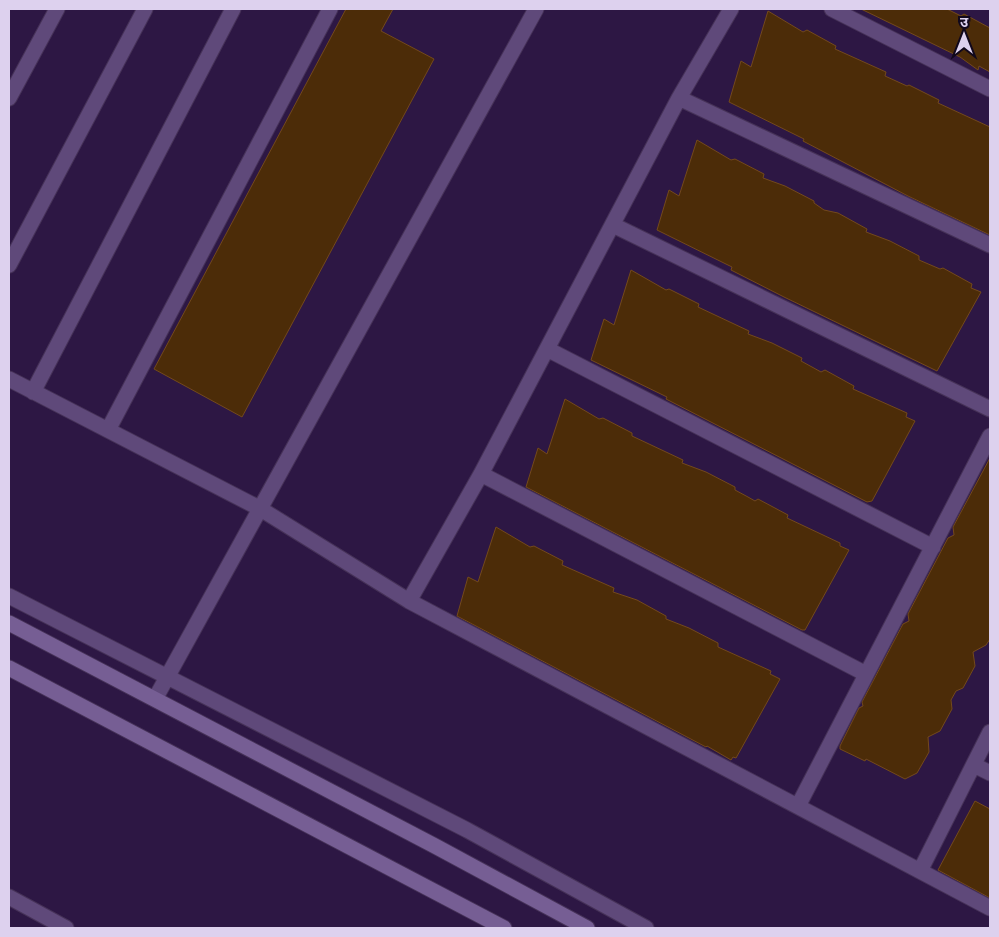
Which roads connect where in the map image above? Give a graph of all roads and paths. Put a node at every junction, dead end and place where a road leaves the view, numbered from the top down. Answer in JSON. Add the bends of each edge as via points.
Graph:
{"nodes":[{"id":1,"x":57,"y":9,"type":"edge"},
{"id":2,"x":145,"y":9,"type":"edge"},
{"id":3,"x":233,"y":9,"type":"edge"},
{"id":4,"x":330,"y":9,"type":"edge"},
{"id":5,"x":536,"y":9,"type":"edge"},
{"id":6,"x":731,"y":9,"type":"edge"},
{"id":7,"x":832,"y":9,"type":"edge"},
{"id":8,"x":990,"y":89,"type":"edge"},
{"id":9,"x":9,"y":98,"type":"edge"},
{"id":10,"x":679,"y":98,"type":"junction"},
{"id":11,"x":613,"y":225,"type":"junction"},
{"id":12,"x":990,"y":245,"type":"edge"},
{"id":13,"x":9,"y":265,"type":"edge"},
{"id":14,"x":547,"y":349,"type":"junction"},
{"id":15,"x":9,"y":379,"type":"edge"},
{"id":16,"x":32,"y":392,"type":"junction"},
{"id":17,"x":990,"y":409,"type":"edge"},
{"id":18,"x":108,"y":430,"type":"junction"},
{"id":19,"x":990,"y":436,"type":"edge"},
{"id":20,"x":481,"y":474,"type":"junction"},
{"id":21,"x":260,"y":508,"type":"junction"},
{"id":22,"x":933,"y":547,"type":"junction"},
{"id":23,"x":9,"y":596,"type":"edge"},
{"id":24,"x":409,"y":601,"type":"junction"},
{"id":25,"x":9,"y":623,"type":"edge"},
{"id":26,"x":9,"y":668,"type":"edge"},
{"id":27,"x":866,"y":674,"type":"junction"},
{"id":28,"x":166,"y":677,"type":"junction"},
{"id":29,"x":155,"y":700,"type":"junction"},
{"id":30,"x":990,"y":732,"type":"edge"},
{"id":31,"x":974,"y":765,"type":"junction"},
{"id":32,"x":990,"y":774,"type":"edge"},
{"id":33,"x":798,"y":806,"type":"junction"},
{"id":34,"x":920,"y":871,"type":"junction"},
{"id":35,"x":9,"y":898,"type":"edge"},
{"id":36,"x":990,"y":908,"type":"edge"},
{"id":37,"x":66,"y":928,"type":"edge"},
{"id":38,"x":504,"y":928,"type":"edge"},
{"id":39,"x":587,"y":928,"type":"edge"},
{"id":40,"x":646,"y":928,"type":"edge"}],
"edges":[{"from":1,"to":9,"type":"street"},
{"from":2,"to":13,"type":"street"},
{"from":3,"to":16,"type":"street"},
{"from":4,"to":18,"type":"street"},
{"from":5,"to":21,"type":"street"},
{"from":6,"to":10,"type":"street"},
{"from":7,"to":8,"type":"street"},
{"from":10,"to":11,"type":"street"},
{"from":10,"to":12,"type":"street"},
{"from":11,"to":14,"type":"street"},
{"from":11,"to":17,"type":"street"},
{"from":14,"to":20,"type":"street"},
{"from":14,"to":22,"type":"street"},
{"from":15,"to":16,"type":"street"},
{"from":16,"to":18,"type":"street"},
{"from":18,"to":21,"type":"street"},
{"from":19,"to":22,"type":"street"},
{"from":20,"to":24,"type":"street"},
{"from":20,"to":27,"type":"street"},
{"from":21,"to":24,"type":"street"},
{"from":21,"to":28,"type":"street"},
{"from":22,"to":27,"type":"street"},
{"from":23,"to":28,"type":"street"},
{"from":24,"to":33,"type":"street"},
{"from":25,"to":29,"type":"street"},
{"from":26,"to":38,"type":"street"},
{"from":27,"to":33,"type":"street"},
{"from":28,"to":29,"type":"street"},
{"from":28,"to":40,"type":"street","via":[[467,830]]},
{"from":29,"to":39,"type":"street"},
{"from":30,"to":31,"type":"street"},
{"from":31,"to":32,"type":"street"},
{"from":31,"to":34,"type":"street"},
{"from":33,"to":34,"type":"street"},
{"from":34,"to":36,"type":"street"},
{"from":35,"to":37,"type":"street"}]}
